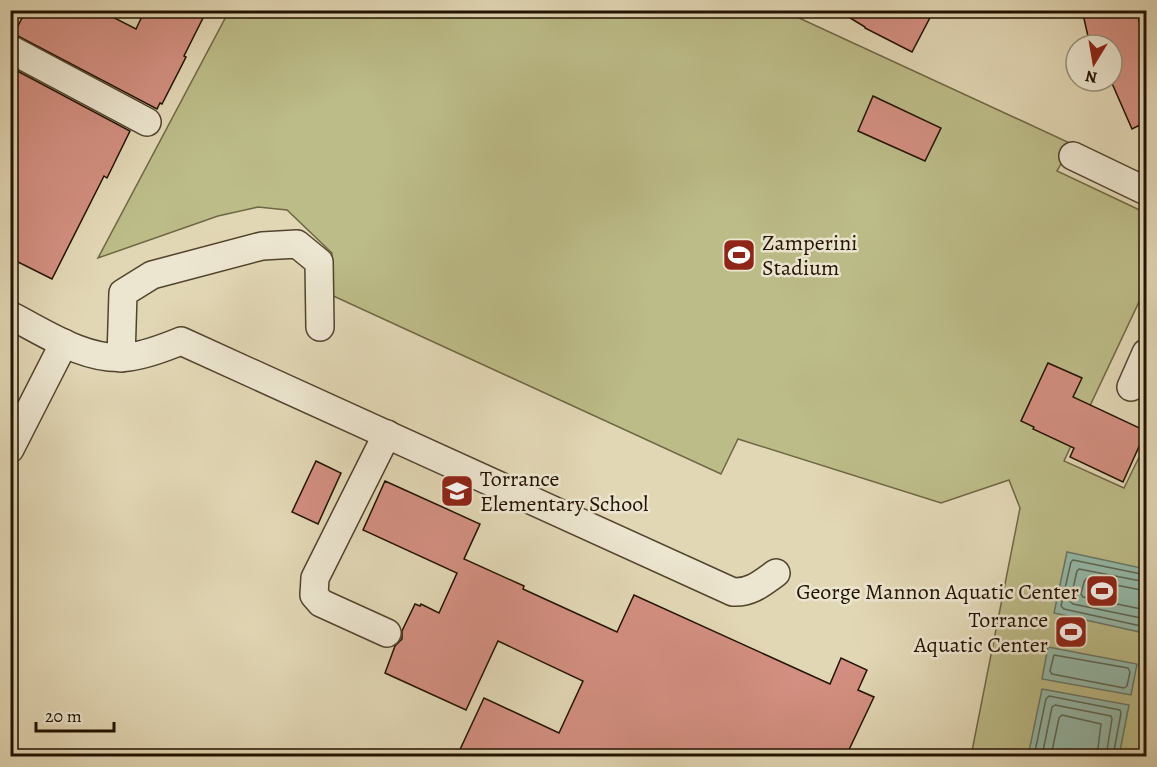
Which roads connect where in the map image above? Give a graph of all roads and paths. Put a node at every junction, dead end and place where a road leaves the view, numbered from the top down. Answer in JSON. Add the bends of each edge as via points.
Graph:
{"nodes":[{"id":1,"x":10,"y":49,"type":"edge"},
{"id":2,"x":147,"y":122,"type":"dead end"},
{"id":3,"x":1073,"y":156,"type":"dead end"},
{"id":4,"x":1146,"y":191,"type":"edge"},
{"id":5,"x":10,"y":315,"type":"edge"},
{"id":6,"x":320,"y":327,"type":"dead end"},
{"id":7,"x":64,"y":343,"type":"junction"},
{"id":8,"x":1146,"y":353,"type":"edge"},
{"id":9,"x":121,"y":358,"type":"junction"},
{"id":10,"x":1131,"y":387,"type":"dead end"},
{"id":11,"x":387,"y":434,"type":"junction"},
{"id":12,"x":10,"y":449,"type":"edge"},
{"id":13,"x":776,"y":573,"type":"dead end"},
{"id":14,"x":387,"y":633,"type":"dead end"}],
"edges":[{"from":1,"to":2,"type":"street"},
{"from":3,"to":4,"type":"street"},
{"from":5,"to":7,"type":"street"},
{"from":6,"to":9,"type":"street","via":[[319,262],[297,244],[262,246],[152,275],[123,293]]},
{"from":7,"to":9,"type":"street","via":[[89,354]]},
{"from":7,"to":12,"type":"street"},
{"from":8,"to":10,"type":"street"},
{"from":9,"to":11,"type":"street","via":[[182,341]]},
{"from":11,"to":13,"type":"street","via":[[733,592],[760,586]]},
{"from":11,"to":14,"type":"street","via":[[313,586],[314,596],[321,603]]}]}
